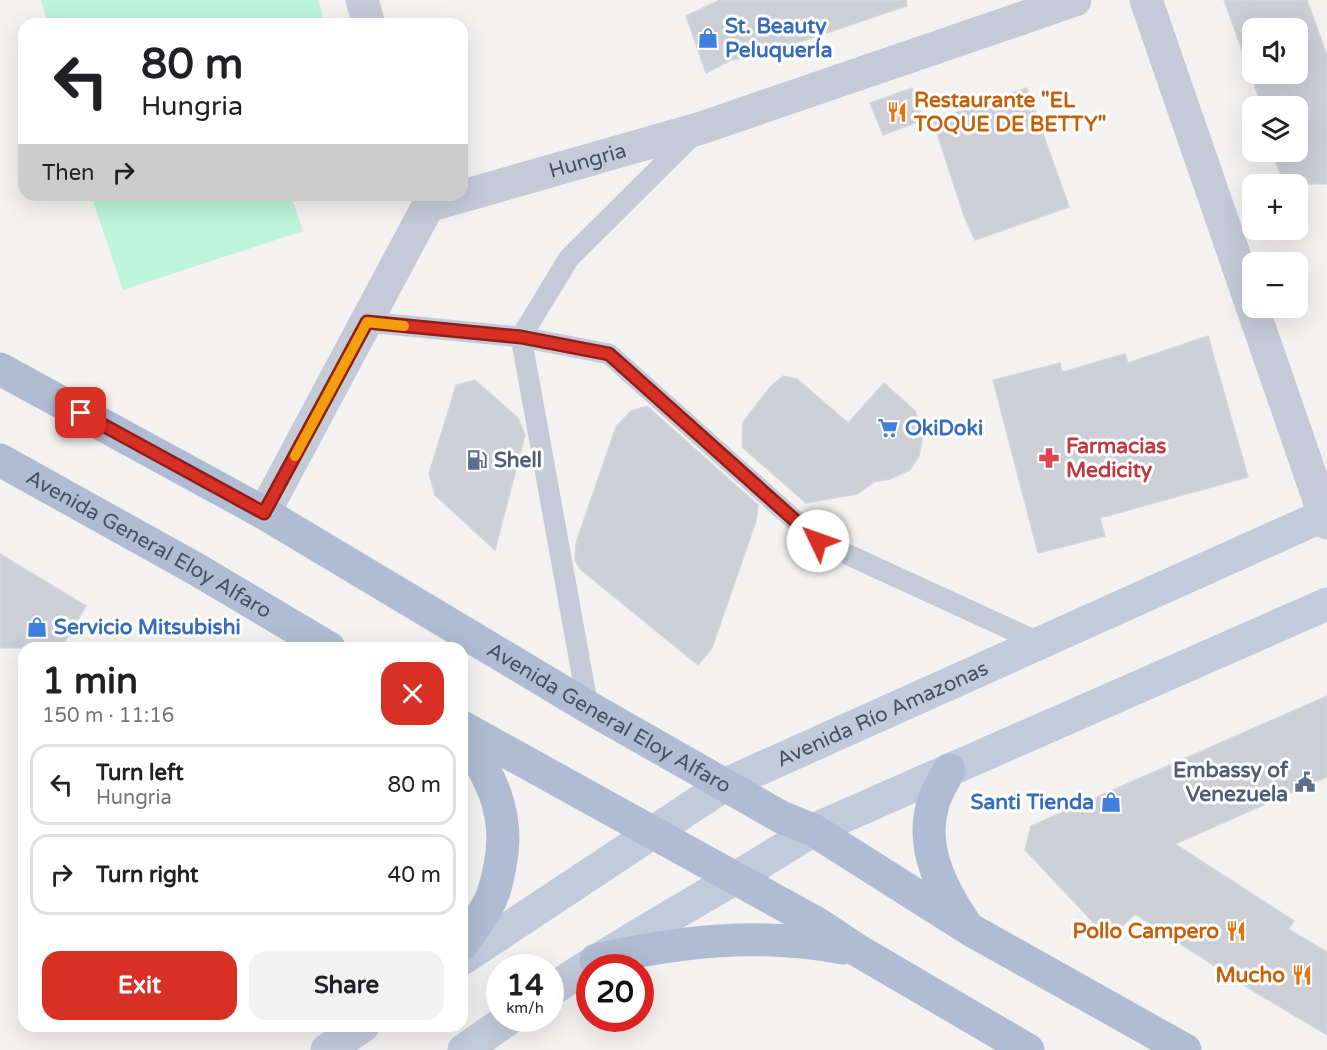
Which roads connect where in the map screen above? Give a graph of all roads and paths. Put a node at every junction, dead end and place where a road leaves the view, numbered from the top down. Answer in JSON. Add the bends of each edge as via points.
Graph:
{"nodes":[{"id":1,"x":362,"y":0,"type":"edge"},
{"id":2,"x":1076,"y":0,"type":"edge"},
{"id":3,"x":1146,"y":0,"type":"edge"},
{"id":4,"x":367,"y":18,"type":"edge"},
{"id":5,"x":701,"y":128,"type":"junction"},
{"id":6,"x":468,"y":190,"type":"edge"},
{"id":7,"x":425,"y":201,"type":"edge"},
{"id":8,"x":367,"y":322,"type":"junction"},
{"id":9,"x":521,"y":337,"type":"junction"},
{"id":10,"x":0,"y":369,"type":"edge"},
{"id":11,"x":0,"y":460,"type":"edge"},
{"id":12,"x":264,"y":513,"type":"junction"},
{"id":13,"x":1326,"y":518,"type":"edge"},
{"id":14,"x":1327,"y":604,"type":"edge"},
{"id":15,"x":318,"y":642,"type":"edge"},
{"id":16,"x":1038,"y":642,"type":"junction"},
{"id":17,"x":588,"y":707,"type":"junction"},
{"id":18,"x":468,"y":730,"type":"edge"},
{"id":19,"x":468,"y":742,"type":"edge"},
{"id":20,"x":949,"y":770,"type":"junction"},
{"id":21,"x":726,"y":784,"type":"junction"},
{"id":22,"x":813,"y":830,"type":"junction"},
{"id":23,"x":652,"y":831,"type":"junction"},
{"id":24,"x":739,"y":879,"type":"junction"},
{"id":25,"x":971,"y":930,"type":"junction"},
{"id":26,"x":468,"y":935,"type":"edge"},
{"id":27,"x":858,"y":950,"type":"junction"},
{"id":28,"x":607,"y":954,"type":"edge"},
{"id":29,"x":622,"y":954,"type":"edge"},
{"id":30,"x":468,"y":955,"type":"edge"},
{"id":31,"x":354,"y":1032,"type":"edge"},
{"id":32,"x":490,"y":1032,"type":"edge"},
{"id":33,"x":327,"y":1050,"type":"edge"},
{"id":34,"x":464,"y":1050,"type":"edge"},
{"id":35,"x":1028,"y":1050,"type":"edge"},
{"id":36,"x":1185,"y":1050,"type":"edge"}],
"edges":[{"from":1,"to":4,"type":"street"},
{"from":2,"to":5,"type":"street","name":"Hungria"},
{"from":3,"to":13,"type":"street"},
{"from":5,"to":6,"type":"street","name":"Hungria"},
{"from":5,"to":9,"type":"lane","via":[[569,258]]},
{"from":7,"to":8,"type":"street","name":"Hungria"},
{"from":8,"to":9,"type":"lane"},
{"from":8,"to":12,"type":"street","name":"Hungria"},
{"from":9,"to":16,"type":"lane","via":[[609,354],[818,541]]},
{"from":9,"to":17,"type":"lane"},
{"from":10,"to":12,"type":"main road","name":"Avenida General Eloy Alfaro"},
{"from":11,"to":15,"type":"main road","name":"Avenida General Eloy Alfaro"},
{"from":12,"to":17,"type":"main road","name":"Avenida General Eloy Alfaro"},
{"from":13,"to":16,"type":"main road","name":"Avenida Río Amazonas"},
{"from":14,"to":20,"type":"main road"},
{"from":16,"to":21,"type":"main road","name":"Avenida Río Amazonas"},
{"from":17,"to":21,"type":"main road","name":"Avenida General Eloy Alfaro"},
{"from":18,"to":23,"type":"main road"},
{"from":19,"to":26,"type":"main road","via":[[496,791],[502,812],[504,849],[497,885]]},
{"from":20,"to":22,"type":"main road"},
{"from":20,"to":25,"type":"main road","via":[[933,803],[928,829],[939,882]]},
{"from":21,"to":22,"type":"main road","name":"Avenida General Eloy Alfaro","via":[[781,817]]},
{"from":21,"to":23,"type":"main road","name":"Avenida Río Amazonas"},
{"from":22,"to":24,"type":"main road"},
{"from":22,"to":25,"type":"main road","name":"Avenida General Eloy Alfaro"},
{"from":23,"to":24,"type":"main road"},
{"from":23,"to":30,"type":"main road","name":"Avenida Río Amazonas"},
{"from":24,"to":27,"type":"main road"},
{"from":24,"to":28,"type":"main road"},
{"from":25,"to":36,"type":"main road","name":"Avenida General Eloy Alfaro"},
{"from":27,"to":29,"type":"main road","via":[[801,940],[723,939]]},
{"from":27,"to":35,"type":"main road"},
{"from":31,"to":33,"type":"main road"},
{"from":32,"to":34,"type":"main road"}]}
